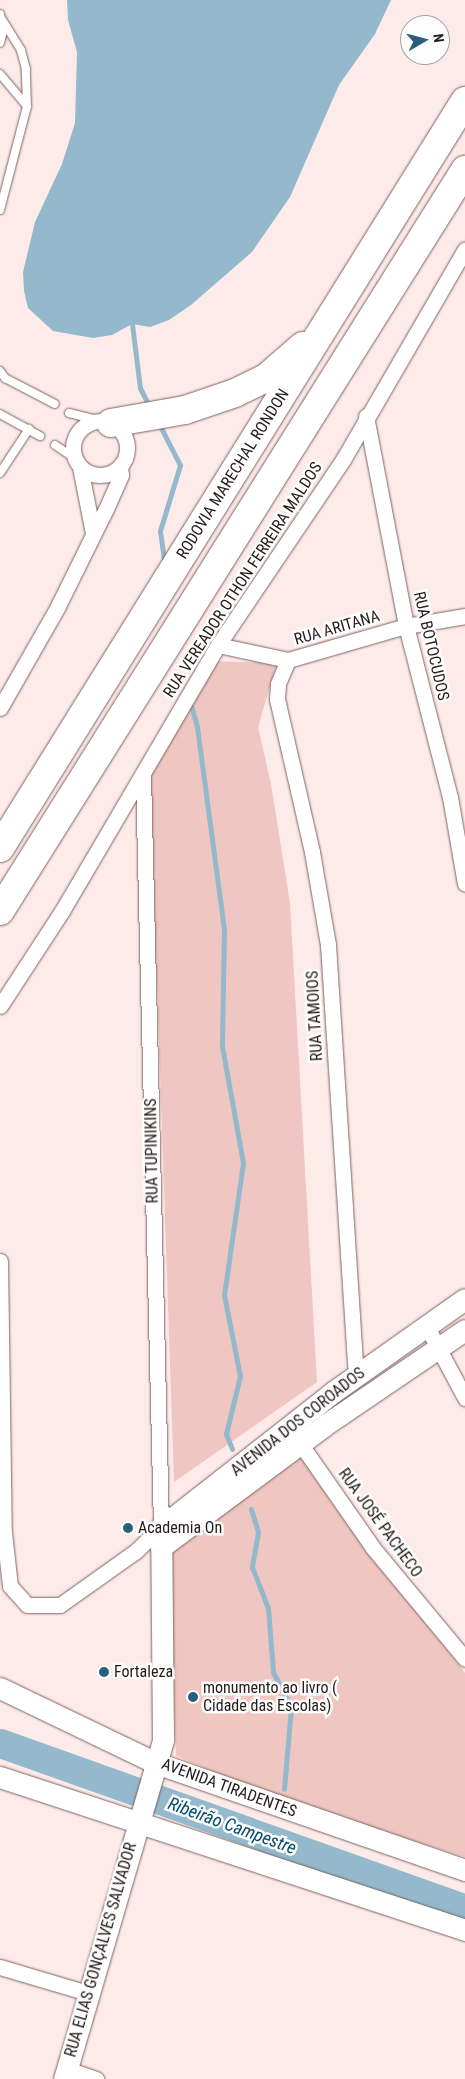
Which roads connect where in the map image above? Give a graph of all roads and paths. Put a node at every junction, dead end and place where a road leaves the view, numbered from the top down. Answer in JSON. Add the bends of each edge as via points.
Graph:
{"nodes":[{"id":1,"x":1,"y":17,"type":"edge"},
{"id":2,"x":0,"y":42,"type":"edge"},
{"id":3,"x":0,"y":74,"type":"edge"},
{"id":4,"x":465,"y":101,"type":"edge"},
{"id":5,"x":27,"y":106,"type":"junction"},
{"id":6,"x":465,"y":170,"type":"edge"},
{"id":7,"x":0,"y":210,"type":"edge"},
{"id":8,"x":465,"y":248,"type":"edge"},
{"id":9,"x":359,"y":274,"type":"junction"},
{"id":10,"x":0,"y":371,"type":"edge"},
{"id":11,"x":55,"y":404,"type":"dead end"},
{"id":12,"x":69,"y":413,"type":"dead end"},
{"id":13,"x":0,"y":414,"type":"edge"},
{"id":14,"x":366,"y":416,"type":"junction"},
{"id":15,"x":106,"y":422,"type":"junction"},
{"id":16,"x":29,"y":429,"type":"junction"},
{"id":17,"x":40,"y":436,"type":"dead end"},
{"id":18,"x":55,"y":445,"type":"dead end"},
{"id":19,"x":77,"y":462,"type":"junction"},
{"id":20,"x":120,"y":467,"type":"junction"},
{"id":21,"x":0,"y":473,"type":"edge"},
{"id":22,"x":92,"y":533,"type":"junction"},
{"id":23,"x":465,"y":616,"type":"edge"},
{"id":24,"x":406,"y":626,"type":"junction"},
{"id":25,"x":218,"y":645,"type":"junction"},
{"id":26,"x":288,"y":660,"type":"junction"},
{"id":27,"x":0,"y":708,"type":"edge"},
{"id":28,"x":143,"y":776,"type":"junction"},
{"id":29,"x":0,"y":848,"type":"edge"},
{"id":30,"x":465,"y":884,"type":"edge"},
{"id":31,"x":0,"y":911,"type":"edge"},
{"id":32,"x":0,"y":1006,"type":"edge"},
{"id":33,"x":0,"y":1261,"type":"edge"},
{"id":34,"x":465,"y":1299,"type":"edge"},
{"id":35,"x":427,"y":1327,"type":"junction"},
{"id":36,"x":465,"y":1330,"type":"edge"},
{"id":37,"x":440,"y":1349,"type":"junction"},
{"id":38,"x":356,"y":1376,"type":"junction"},
{"id":39,"x":465,"y":1398,"type":"edge"},
{"id":40,"x":295,"y":1436,"type":"junction"},
{"id":41,"x":2,"y":1531,"type":"edge"},
{"id":42,"x":161,"y":1537,"type":"junction"},
{"id":43,"x":136,"y":1552,"type":"junction"},
{"id":44,"x":465,"y":1660,"type":"edge"},
{"id":45,"x":0,"y":1688,"type":"edge"},
{"id":46,"x":155,"y":1765,"type":"junction"},
{"id":47,"x":0,"y":1777,"type":"edge"},
{"id":48,"x":139,"y":1818,"type":"junction"},
{"id":49,"x":465,"y":1870,"type":"edge"},
{"id":50,"x":465,"y":1930,"type":"edge"},
{"id":51,"x":0,"y":1966,"type":"edge"},
{"id":52,"x":88,"y":1993,"type":"junction"},
{"id":53,"x":65,"y":2074,"type":"edge"},
{"id":54,"x":96,"y":2079,"type":"edge"}],
"edges":[{"from":1,"to":2,"type":"lane"},
{"from":1,"to":5,"type":"lane","via":[[21,50],[26,69]]},
{"from":3,"to":5,"type":"lane"},
{"from":4,"to":9,"type":"highway","name":"RODOVIA MARECHAL RONDON"},
{"from":5,"to":7,"type":"lane"},
{"from":6,"to":31,"type":"highway"},
{"from":8,"to":14,"type":"street","name":"RUA VEREADOR OTHON FERREIRA MALDOS"},
{"from":9,"to":15,"type":"highway","via":[[302,346],[266,378],[235,393],[185,410]]},
{"from":9,"to":29,"type":"highway","name":"RODOVIA MARECHAL RONDON"},
{"from":10,"to":11,"type":"lane","via":[[5,378]]},
{"from":12,"to":15,"type":"lane"},
{"from":13,"to":16,"type":"lane"},
{"from":14,"to":24,"type":"street","name":"RUA BOTOCUDOS"},
{"from":14,"to":25,"type":"street","name":"RUA VEREADOR OTHON FERREIRA MALDOS","via":[[344,458]]},
{"from":15,"to":19,"type":"street","via":[[81,428],[72,447]]},
{"from":15,"to":20,"type":"street","via":[[126,438],[127,449]]},
{"from":16,"to":17,"type":"lane"},
{"from":16,"to":21,"type":"lane"},
{"from":18,"to":19,"type":"lane"},
{"from":19,"to":20,"type":"street","via":[[99,476]]},
{"from":19,"to":22,"type":"street"},
{"from":20,"to":22,"type":"street","via":[[114,492]]},
{"from":22,"to":27,"type":"street","via":[[57,608]]},
{"from":23,"to":24,"type":"street","name":"RUA ARITANA"},
{"from":24,"to":26,"type":"street","name":"RUA ARITANA"},
{"from":24,"to":30,"type":"street","name":"RUA BOTOCUDOS","via":[[450,797]]},
{"from":25,"to":26,"type":"street","name":"RUA ARITANA"},
{"from":25,"to":28,"type":"street","name":"RUA VEREADOR OTHON FERREIRA MALDOS"},
{"from":26,"to":38,"type":"street","name":"RUA TAMOIOS","via":[[278,684],[277,699],[314,861],[328,945]]},
{"from":28,"to":32,"type":"street","name":"RUA VEREADOR OTHON FERREIRA MALDOS"},
{"from":28,"to":42,"type":"street","name":"RUA TUPINIKINS"},
{"from":33,"to":41,"type":"street"},
{"from":34,"to":35,"type":"main road","name":"AVENIDA DOS COROADOS"},
{"from":35,"to":37,"type":"street"},
{"from":35,"to":38,"type":"main road","name":"AVENIDA DOS COROADOS"},
{"from":36,"to":37,"type":"main road","name":"AVENIDA DOS COROADOS"},
{"from":37,"to":39,"type":"street"},
{"from":37,"to":40,"type":"main road","name":"AVENIDA DOS COROADOS"},
{"from":38,"to":40,"type":"main road","name":"AVENIDA DOS COROADOS"},
{"from":40,"to":42,"type":"main road","name":"AVENIDA DOS COROADOS"},
{"from":40,"to":44,"type":"street","name":"RUA JOSÉ PACHECO","via":[[372,1548]]},
{"from":41,"to":43,"type":"street","name":"AVENIDA DOS COROADOS","via":[[10,1586],[27,1605],[60,1605]]},
{"from":42,"to":43,"type":"street","name":"AVENIDA DOS COROADOS"},
{"from":42,"to":43,"type":"street","name":"AVENIDA DOS COROADOS"},
{"from":42,"to":46,"type":"main road","via":[[164,1725]]},
{"from":45,"to":46,"type":"main road","name":"AVENIDA TIRADENTES"},
{"from":46,"to":48,"type":"main road"},
{"from":46,"to":49,"type":"main road","name":"AVENIDA TIRADENTES"},
{"from":47,"to":48,"type":"main road"},
{"from":48,"to":50,"type":"main road"},
{"from":48,"to":52,"type":"main road","name":"RUA ELIAS GONÇALVES SALVADOR"},
{"from":51,"to":52,"type":"street"},
{"from":52,"to":53,"type":"main road","name":"RUA ELIAS GONÇALVES SALVADOR"},
{"from":53,"to":54,"type":"street"}]}
